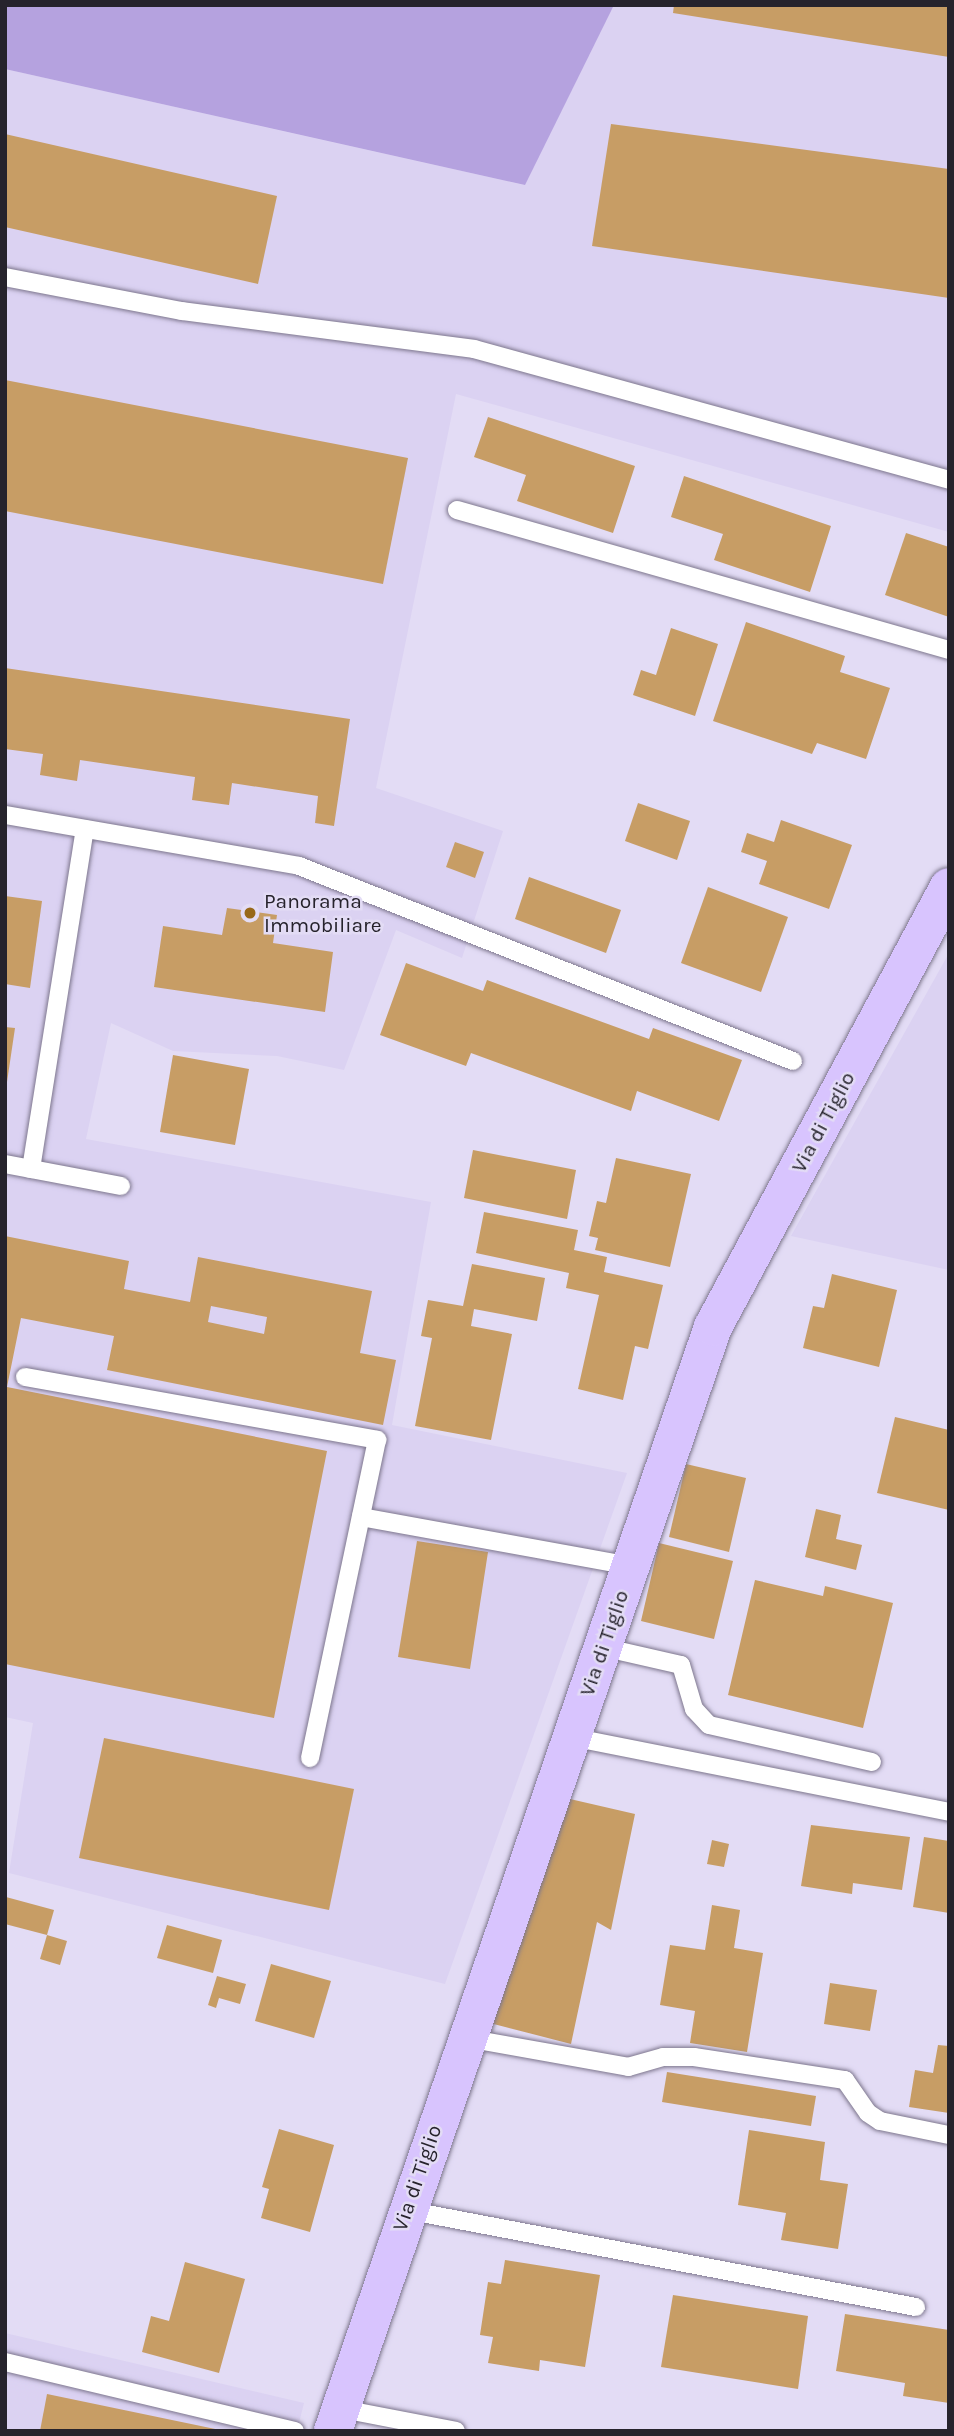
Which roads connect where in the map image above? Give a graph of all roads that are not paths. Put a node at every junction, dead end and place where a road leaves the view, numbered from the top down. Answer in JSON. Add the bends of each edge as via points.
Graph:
{"nodes":[{"id":1,"x":5,"y":277,"type":"edge"},
{"id":2,"x":949,"y":480,"type":"edge"},
{"id":3,"x":457,"y":510,"type":"dead end"},
{"id":4,"x":949,"y":650,"type":"edge"},
{"id":5,"x":5,"y":815,"type":"edge"},
{"id":6,"x":85,"y":829,"type":"junction"},
{"id":7,"x":949,"y":887,"type":"edge"},
{"id":8,"x":793,"y":1060,"type":"dead end"},
{"id":9,"x":5,"y":1164,"type":"edge"},
{"id":10,"x":31,"y":1169,"type":"junction"},
{"id":11,"x":121,"y":1186,"type":"dead end"},
{"id":12,"x":25,"y":1377,"type":"dead end"},
{"id":13,"x":360,"y":1517,"type":"junction"},
{"id":14,"x":630,"y":1566,"type":"junction"},
{"id":15,"x":602,"y":1647,"type":"junction"},
{"id":16,"x":571,"y":1738,"type":"junction"},
{"id":17,"x":310,"y":1758,"type":"dead end"},
{"id":18,"x":872,"y":1762,"type":"dead end"},
{"id":19,"x":949,"y":1812,"type":"edge"},
{"id":20,"x":466,"y":2038,"type":"junction"},
{"id":21,"x":949,"y":2135,"type":"edge"},
{"id":22,"x":407,"y":2210,"type":"junction"},
{"id":23,"x":916,"y":2307,"type":"dead end"},
{"id":24,"x":5,"y":2362,"type":"edge"},
{"id":25,"x":335,"y":2419,"type":"edge"},
{"id":26,"x":260,"y":2427,"type":"edge"},
{"id":27,"x":295,"y":2431,"type":"edge"},
{"id":28,"x":457,"y":2431,"type":"edge"}],
"edges":[{"from":1,"to":2,"type":"lane","via":[[182,311],[474,349]]},
{"from":3,"to":4,"type":"lane"},
{"from":5,"to":6,"type":"lane"},
{"from":6,"to":8,"type":"lane","via":[[299,866]]},
{"from":6,"to":10,"type":"lane"},
{"from":7,"to":14,"type":"main road","name":"Via di Tiglio","via":[[713,1327]]},
{"from":9,"to":10,"type":"lane"},
{"from":10,"to":11,"type":"lane"},
{"from":12,"to":13,"type":"lane","via":[[377,1440]]},
{"from":13,"to":14,"type":"lane"},
{"from":13,"to":17,"type":"lane"},
{"from":14,"to":15,"type":"main road","name":"Via di Tiglio"},
{"from":15,"to":16,"type":"main road","name":"Via di Tiglio"},
{"from":15,"to":18,"type":"lane","via":[[681,1665],[694,1709],[709,1725]]},
{"from":16,"to":19,"type":"lane"},
{"from":16,"to":20,"type":"main road","name":"Via di Tiglio"},
{"from":20,"to":21,"type":"lane","via":[[628,2067],[663,2057],[694,2057],[845,2080],[868,2113],[880,2121]]},
{"from":20,"to":22,"type":"main road","name":"Via di Tiglio"},
{"from":22,"to":23,"type":"lane"},
{"from":22,"to":25,"type":"main road","name":"Via di Tiglio"},
{"from":24,"to":26,"type":"lane"},
{"from":25,"to":28,"type":"lane"},
{"from":26,"to":27,"type":"lane"}]}
